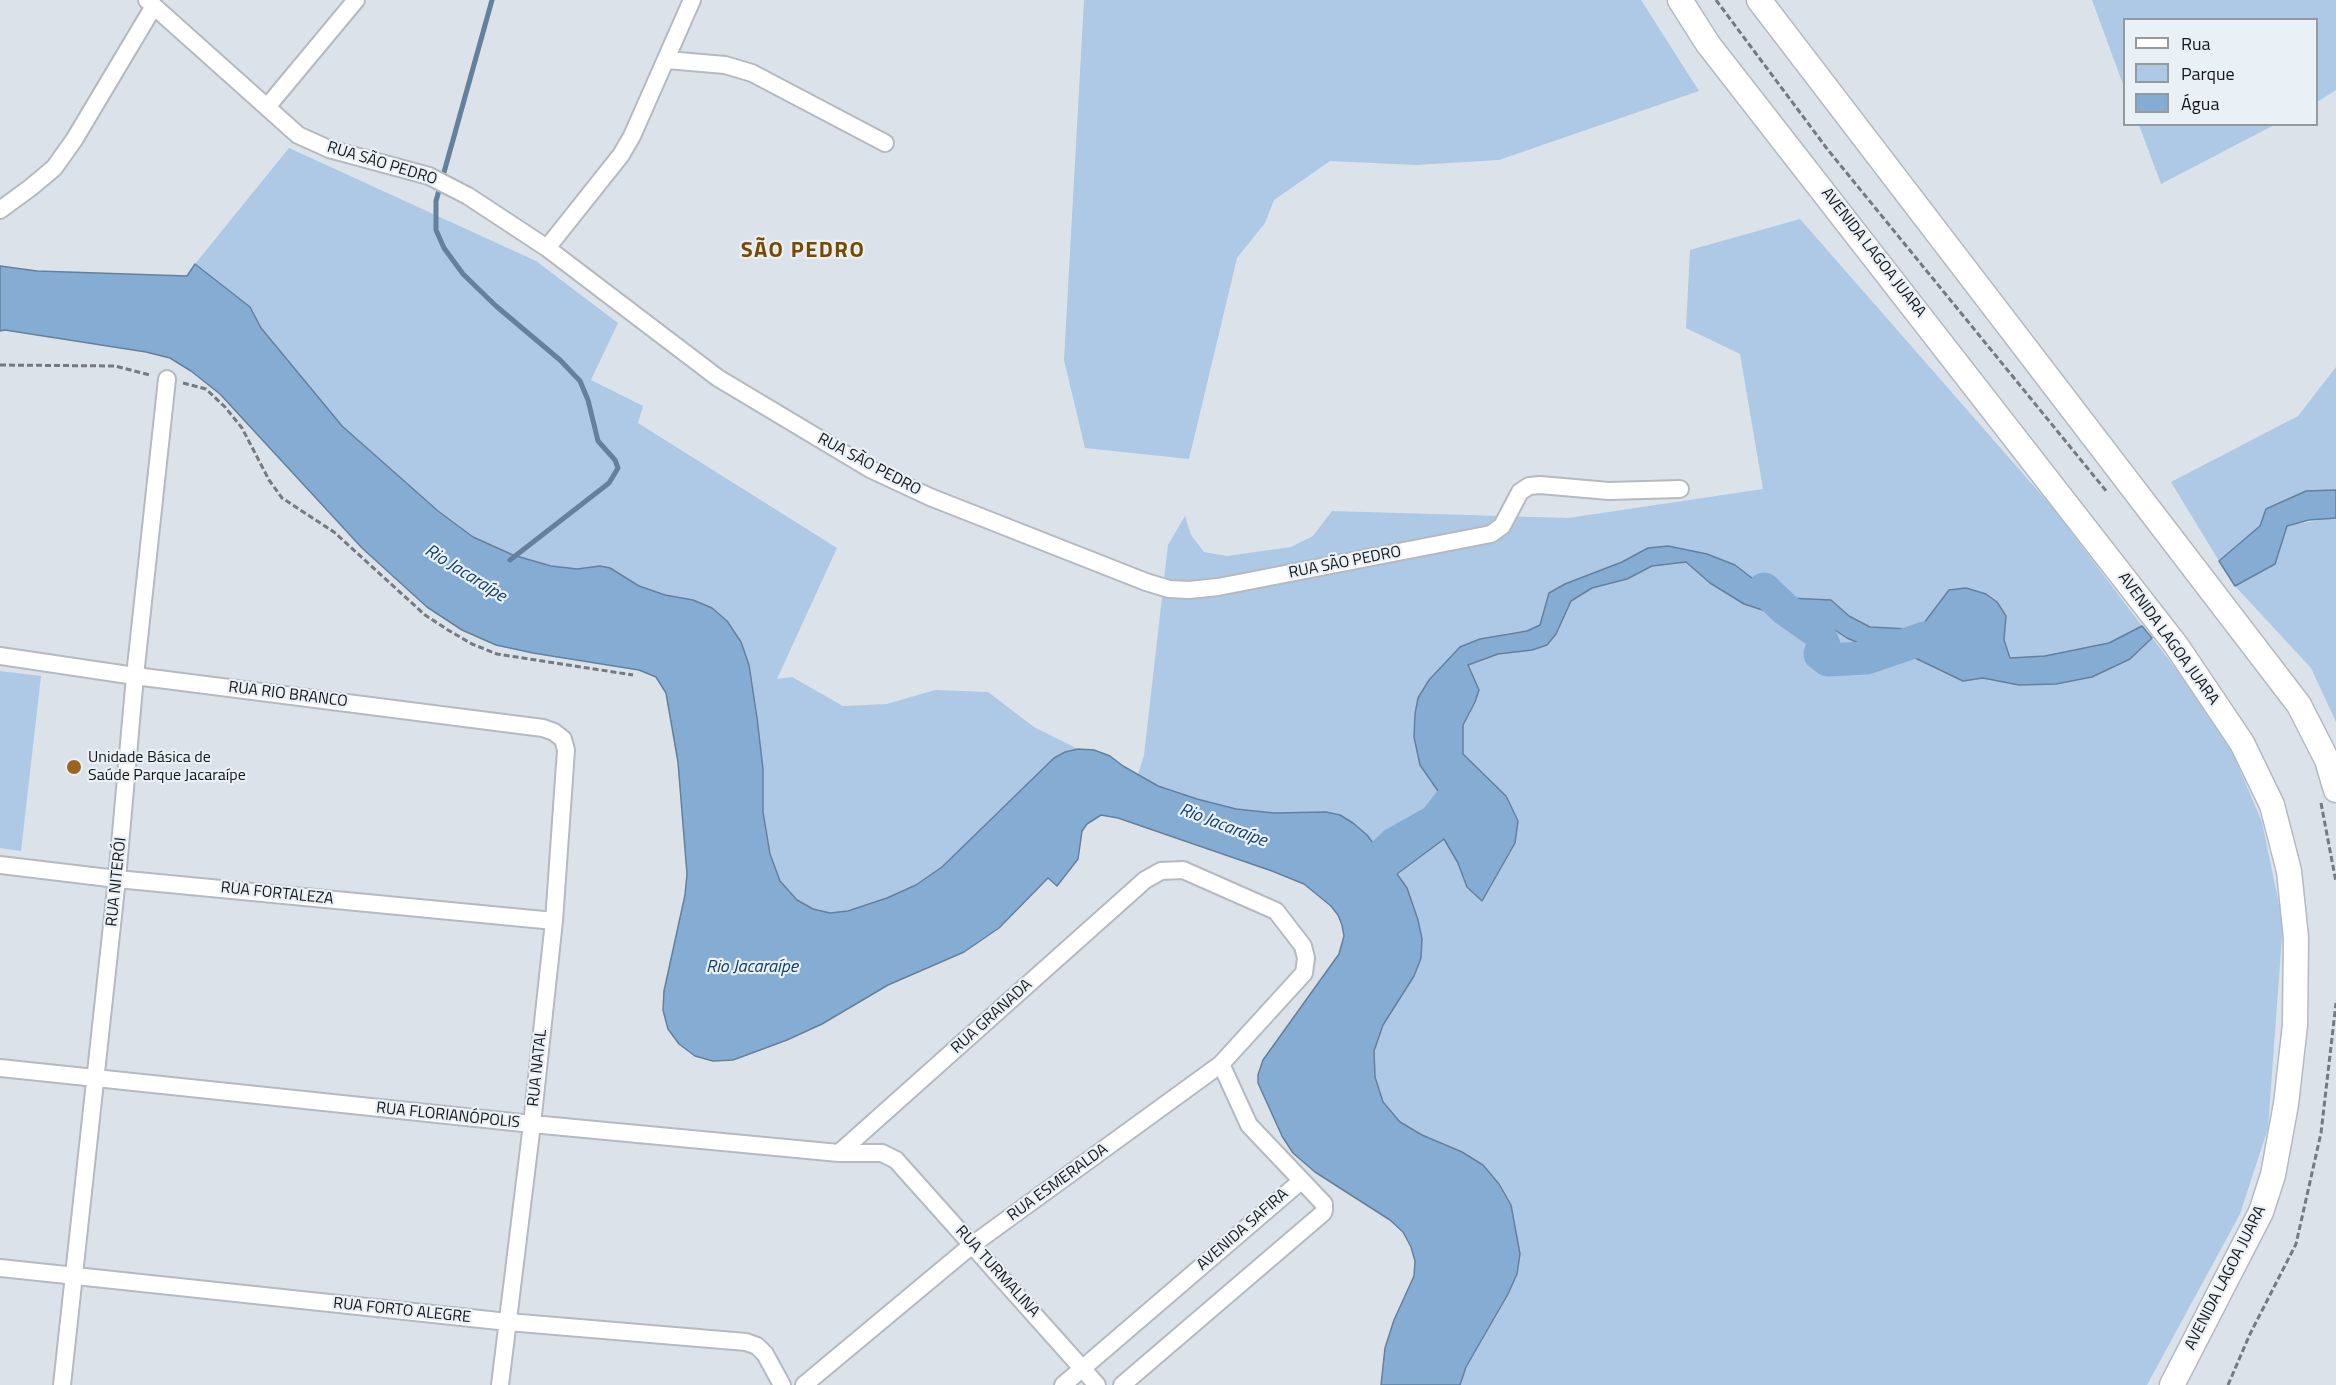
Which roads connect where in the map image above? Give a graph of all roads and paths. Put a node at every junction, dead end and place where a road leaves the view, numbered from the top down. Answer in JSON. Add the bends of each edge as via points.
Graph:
{"nodes":[{"id":1,"x":356,"y":0,"type":"edge"},
{"id":2,"x":692,"y":0,"type":"edge"},
{"id":3,"x":1680,"y":0,"type":"edge"},
{"id":4,"x":1716,"y":0,"type":"edge"},
{"id":5,"x":1760,"y":0,"type":"edge"},
{"id":6,"x":150,"y":3,"type":"edge"},
{"id":7,"x":667,"y":60,"type":"junction"},
{"id":8,"x":267,"y":107,"type":"junction"},
{"id":9,"x":885,"y":143,"type":"dead end"},
{"id":10,"x":0,"y":210,"type":"edge"},
{"id":11,"x":547,"y":248,"type":"junction"},
{"id":12,"x":0,"y":365,"type":"edge"},
{"id":13,"x":167,"y":379,"type":"junction"},
{"id":14,"x":1680,"y":489,"type":"dead end"},
{"id":15,"x":2110,"y":495,"type":"dead end"},
{"id":16,"x":0,"y":656,"type":"edge"},
{"id":17,"x":633,"y":675,"type":"dead end"},
{"id":18,"x":135,"y":676,"type":"junction"},
{"id":19,"x":566,"y":750,"type":"joint"},
{"id":20,"x":2327,"y":792,"type":"edge"},
{"id":21,"x":0,"y":866,"type":"edge"},
{"id":22,"x":117,"y":879,"type":"junction"},
{"id":23,"x":1145,"y":880,"type":"joint"},
{"id":24,"x":2336,"y":882,"type":"edge"},
{"id":25,"x":554,"y":921,"type":"junction"},
{"id":26,"x":2336,"y":1003,"type":"edge"},
{"id":27,"x":1221,"y":1064,"type":"junction"},
{"id":28,"x":0,"y":1068,"type":"edge"},
{"id":29,"x":96,"y":1079,"type":"junction"},
{"id":30,"x":532,"y":1124,"type":"junction"},
{"id":31,"x":838,"y":1153,"type":"junction"},
{"id":32,"x":896,"y":1160,"type":"joint"},
{"id":33,"x":1301,"y":1181,"type":"junction"},
{"id":34,"x":972,"y":1245,"type":"junction"},
{"id":35,"x":0,"y":1268,"type":"edge"},
{"id":36,"x":75,"y":1276,"type":"junction"},
{"id":37,"x":508,"y":1323,"type":"junction"},
{"id":38,"x":1083,"y":1368,"type":"junction"},
{"id":39,"x":62,"y":1385,"type":"edge"},
{"id":40,"x":500,"y":1385,"type":"edge"},
{"id":41,"x":782,"y":1385,"type":"edge"},
{"id":42,"x":804,"y":1385,"type":"edge"},
{"id":43,"x":1063,"y":1385,"type":"edge"},
{"id":44,"x":1097,"y":1385,"type":"edge"},
{"id":45,"x":1122,"y":1385,"type":"edge"},
{"id":46,"x":2172,"y":1385,"type":"edge"},
{"id":47,"x":2228,"y":1385,"type":"edge"}],
"edges":[{"from":1,"to":8,"type":"street"},
{"from":2,"to":7,"type":"street"},
{"from":3,"to":46,"type":"main road","name":"AVENIDA LAGOA JUARA","via":[[1708,44],[2176,645],[2242,743],[2272,805],[2289,871],[2296,938],[2295,1025],[2286,1104],[2273,1175],[2261,1212]]},
{"from":4,"to":15,"type":"path","via":[[1828,150]]},
{"from":5,"to":20,"type":"main road","via":[[2299,705],[2327,760]]},
{"from":6,"to":8,"type":"street","name":"RUA SÃO PEDRO"},
{"from":6,"to":10,"type":"street","via":[[74,140],[54,168]]},
{"from":7,"to":9,"type":"street","via":[[725,65],[752,73]]},
{"from":7,"to":11,"type":"street","via":[[627,145]]},
{"from":8,"to":11,"type":"street","name":"RUA SÃO PEDRO","via":[[309,141],[447,184]]},
{"from":11,"to":14,"type":"street","name":"RUA SÃO PEDRO","via":[[718,378],[870,469],[930,497],[1169,589],[1218,587],[1491,534],[1502,526],[1520,492],[1529,486],[1609,491]]},
{"from":12,"to":13,"type":"path","via":[[115,366]]},
{"from":13,"to":17,"type":"path","via":[[206,389],[243,428],[282,498],[334,532],[425,615],[448,630],[497,654]]},
{"from":13,"to":18,"type":"street","name":"RUA NITERÓI"},
{"from":16,"to":18,"type":"street","name":"RUA RIO BRANCO"},
{"from":18,"to":19,"type":"street","name":"RUA RIO BRANCO","via":[[543,728],[562,739]]},
{"from":18,"to":22,"type":"street","name":"RUA NITERÓI"},
{"from":19,"to":25,"type":"street","name":"RUA NATAL"},
{"from":20,"to":24,"type":"path"},
{"from":21,"to":22,"type":"street","name":"RUA FORTALEZA"},
{"from":22,"to":25,"type":"street","name":"RUA FORTALEZA"},
{"from":22,"to":29,"type":"street","name":"RUA NITERÓI"},
{"from":23,"to":27,"type":"street","name":"RUA ESMERALDA","via":[[1161,871],[1183,870],[1276,911],[1303,946],[1304,973]]},
{"from":23,"to":31,"type":"street","name":"RUA GRANADA"},
{"from":25,"to":30,"type":"street","name":"RUA NATAL"},
{"from":26,"to":47,"type":"path","via":[[2321,1133],[2295,1244]]},
{"from":27,"to":33,"type":"street","via":[[1249,1125]]},
{"from":27,"to":34,"type":"street","name":"RUA ESMERALDA"},
{"from":28,"to":29,"type":"street","name":"RUA FLORIANÓPOLIS"},
{"from":29,"to":30,"type":"street","name":"RUA FLORIANÓPOLIS"},
{"from":29,"to":36,"type":"street","name":"RUA NITERÓI"},
{"from":30,"to":31,"type":"street","name":"RUA FLORIANÓPOLIS"},
{"from":30,"to":37,"type":"street","name":"RUA NATAL"},
{"from":31,"to":32,"type":"street","name":"RUA FLORIANÓPOLIS","via":[[882,1154]]},
{"from":32,"to":34,"type":"street","name":"RUA TURMALINA"},
{"from":33,"to":38,"type":"street","name":"AVENIDA SAFIRA"},
{"from":33,"to":45,"type":"street","name":"AVENIDA SAFIRA","via":[[1324,1204],[1323,1213]]},
{"from":34,"to":38,"type":"street","name":"RUA TURMALINA"},
{"from":34,"to":42,"type":"street","name":"RUA ESMERALDA"},
{"from":35,"to":36,"type":"street","name":"RUA FORTO ALEGRE"},
{"from":36,"to":37,"type":"street","name":"RUA FORTO ALEGRE"},
{"from":36,"to":39,"type":"street","name":"RUA NITERÓI"},
{"from":37,"to":40,"type":"street","name":"RUA NATAL"},
{"from":37,"to":41,"type":"street","name":"RUA FORTO ALEGRE","via":[[746,1342],[765,1354]]},
{"from":38,"to":43,"type":"street","name":"AVENIDA SAFIRA"},
{"from":38,"to":44,"type":"street","name":"RUA TURMALINA"}]}
